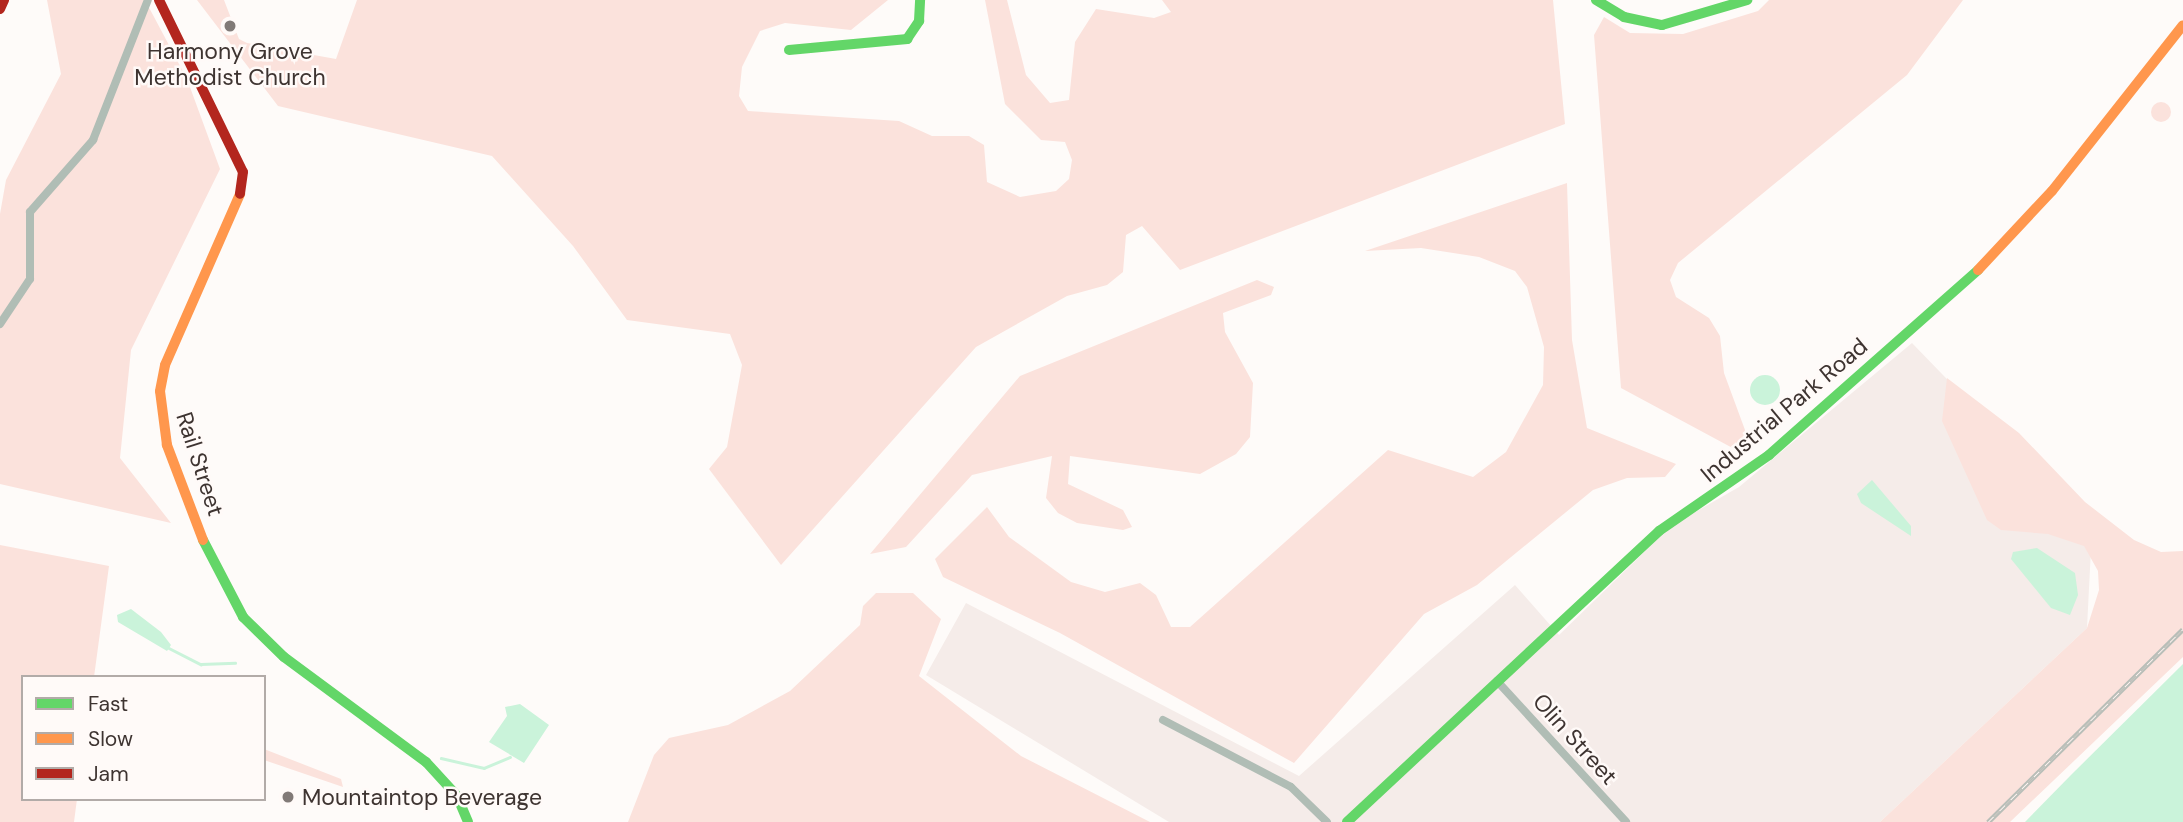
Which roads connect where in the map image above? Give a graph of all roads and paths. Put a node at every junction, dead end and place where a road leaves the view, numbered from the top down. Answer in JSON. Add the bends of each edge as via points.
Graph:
{"nodes":[{"id":1,"x":4,"y":0,"type":"edge"},
{"id":2,"x":148,"y":0,"type":"edge"},
{"id":3,"x":159,"y":0,"type":"edge"},
{"id":4,"x":920,"y":0,"type":"edge"},
{"id":5,"x":1596,"y":0,"type":"edge"},
{"id":6,"x":1747,"y":0,"type":"edge"},
{"id":7,"x":0,"y":9,"type":"edge"},
{"id":8,"x":2183,"y":25,"type":"edge"},
{"id":9,"x":789,"y":50,"type":"dead end"},
{"id":10,"x":0,"y":324,"type":"edge"},
{"id":11,"x":1497,"y":681,"type":"junction"},
{"id":12,"x":1163,"y":720,"type":"dead end"},
{"id":13,"x":468,"y":822,"type":"edge"},
{"id":14,"x":1327,"y":822,"type":"edge"},
{"id":15,"x":1347,"y":822,"type":"edge"},
{"id":16,"x":1626,"y":822,"type":"edge"}],
"edges":[{"from":1,"to":7,"type":"main road"},
{"from":2,"to":10,"type":"street","via":[[93,140],[30,212],[30,279]]},
{"from":3,"to":13,"type":"main road","name":"Rail Street","via":[[243,172],[234,216],[165,365],[159,391],[167,445],[218,578],[243,617],[284,657],[426,762],[457,796]]},
{"from":4,"to":9,"type":"main road","via":[[919,21],[907,39]]},
{"from":5,"to":6,"type":"main road","via":[[1624,18],[1662,25],[1706,17]]},
{"from":8,"to":11,"type":"main road","name":"Industrial Park Road","via":[[2052,191],[1969,280],[1769,455],[1659,531]]},
{"from":11,"to":15,"type":"main road","name":"Industrial Park Road"},
{"from":11,"to":16,"type":"street","name":"Olin Street"},
{"from":12,"to":14,"type":"street","via":[[1291,787]]}]}
